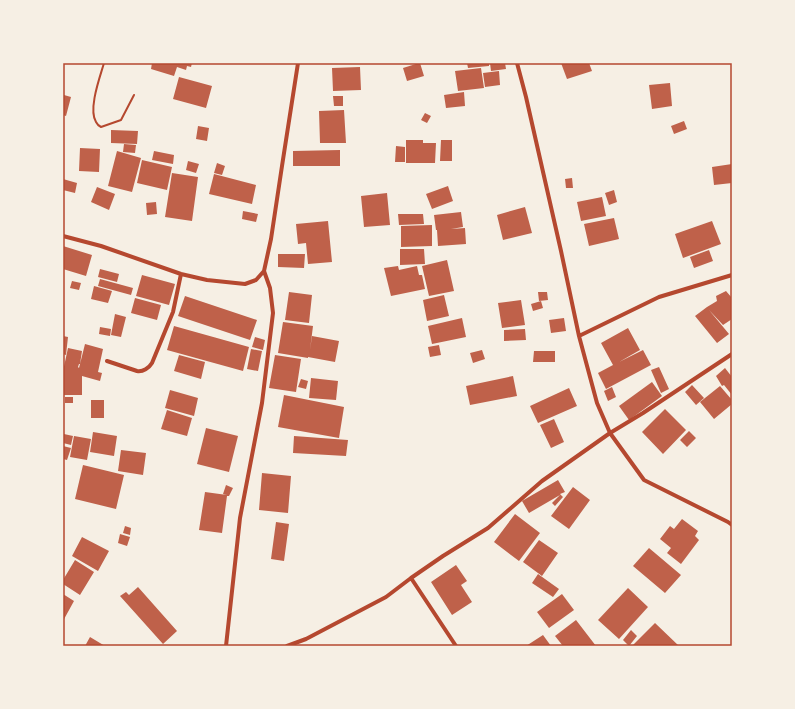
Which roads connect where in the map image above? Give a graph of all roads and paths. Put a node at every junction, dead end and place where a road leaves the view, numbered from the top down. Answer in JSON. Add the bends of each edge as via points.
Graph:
{"nodes":[{"id":1,"x":104,"y":63,"type":"edge"},
{"id":2,"x":298,"y":63,"type":"edge"},
{"id":3,"x":517,"y":63,"type":"edge"},
{"id":4,"x":134,"y":95,"type":"dead end"},
{"id":5,"x":63,"y":236,"type":"edge"},
{"id":6,"x":264,"y":271,"type":"junction"},
{"id":7,"x":181,"y":274,"type":"junction"},
{"id":8,"x":732,"y":275,"type":"edge"},
{"id":9,"x":579,"y":336,"type":"junction"},
{"id":10,"x":732,"y":354,"type":"edge"},
{"id":11,"x":107,"y":361,"type":"dead end"},
{"id":12,"x":610,"y":433,"type":"junction"},
{"id":13,"x":732,"y":525,"type":"edge"},
{"id":14,"x":411,"y":578,"type":"junction"},
{"id":15,"x":226,"y":646,"type":"edge"},
{"id":16,"x":287,"y":646,"type":"edge"},
{"id":17,"x":456,"y":646,"type":"edge"}],
"edges":[{"from":1,"to":4,"type":"path","via":[[93,110],[96,122],[101,127],[121,120]]},
{"from":2,"to":6,"type":"street"},
{"from":3,"to":9,"type":"street"},
{"from":5,"to":7,"type":"street","via":[[101,246]]},
{"from":6,"to":7,"type":"street","via":[[256,280],[245,284]]},
{"from":6,"to":15,"type":"street","via":[[270,288],[273,313],[262,403],[240,518]]},
{"from":7,"to":11,"type":"street","via":[[173,312],[150,367],[141,372]]},
{"from":8,"to":9,"type":"street","via":[[659,296]]},
{"from":9,"to":12,"type":"street","via":[[597,403]]},
{"from":10,"to":12,"type":"street"},
{"from":12,"to":13,"type":"street","via":[[644,480]]},
{"from":12,"to":14,"type":"street","via":[[542,481],[488,528]]},
{"from":14,"to":16,"type":"street","via":[[386,597],[306,639]]},
{"from":14,"to":17,"type":"street"}]}
